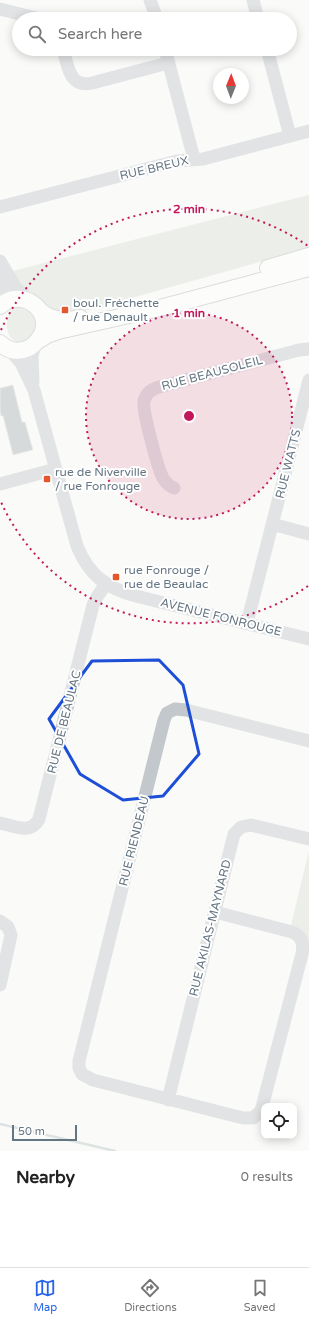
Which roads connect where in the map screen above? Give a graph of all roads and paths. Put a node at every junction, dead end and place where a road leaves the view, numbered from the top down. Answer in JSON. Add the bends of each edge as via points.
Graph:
{"nodes":[{"id":1,"x":150,"y":0,"type":"edge"},
{"id":2,"x":253,"y":0,"type":"edge"},
{"id":3,"x":0,"y":9,"type":"edge"},
{"id":4,"x":12,"y":12,"type":"edge"},
{"id":5,"x":154,"y":12,"type":"edge"},
{"id":6,"x":256,"y":12,"type":"edge"},
{"id":7,"x":65,"y":56,"type":"edge"},
{"id":8,"x":166,"y":56,"type":"edge"},
{"id":9,"x":268,"y":56,"type":"edge"},
{"id":10,"x":168,"y":63,"type":"junction"},
{"id":11,"x":309,"y":131,"type":"edge"},
{"id":12,"x":290,"y":136,"type":"junction"},
{"id":13,"x":194,"y":159,"type":"junction"},
{"id":14,"x":0,"y":207,"type":"edge"},
{"id":15,"x":309,"y":256,"type":"edge"},
{"id":16,"x":0,"y":261,"type":"edge"},
{"id":17,"x":309,"y":268,"type":"edge"},
{"id":18,"x":0,"y":269,"type":"edge"},
{"id":19,"x":0,"y":305,"type":"edge"},
{"id":20,"x":35,"y":306,"type":"junction"},
{"id":21,"x":38,"y":341,"type":"junction"},
{"id":22,"x":2,"y":344,"type":"edge"},
{"id":23,"x":309,"y":349,"type":"edge"},
{"id":24,"x":309,"y":380,"type":"edge"},
{"id":25,"x":34,"y":390,"type":"junction"},
{"id":26,"x":56,"y":469,"type":"junction"},
{"id":27,"x":0,"y":484,"type":"edge"},
{"id":28,"x":174,"y":488,"type":"dead end"},
{"id":29,"x":272,"y":524,"type":"junction"},
{"id":30,"x":309,"y":534,"type":"edge"},
{"id":31,"x":106,"y":584,"type":"junction"},
{"id":32,"x":248,"y":624,"type":"junction"},
{"id":33,"x":309,"y":639,"type":"edge"},
{"id":34,"x":309,"y":741,"type":"edge"},
{"id":35,"x":0,"y":823,"type":"edge"},
{"id":36,"x":309,"y":839,"type":"edge"},
{"id":37,"x":215,"y":912,"type":"junction"},
{"id":38,"x":0,"y":921,"type":"edge"},
{"id":39,"x":0,"y":985,"type":"edge"},
{"id":40,"x":168,"y":1100,"type":"junction"}],
"edges":[{"from":1,"to":5,"type":"street"},
{"from":2,"to":6,"type":"street"},
{"from":3,"to":4,"type":"street"},
{"from":7,"to":10,"type":"street","via":[[71,76],[82,84]]},
{"from":8,"to":10,"type":"street"},
{"from":9,"to":12,"type":"street"},
{"from":10,"to":13,"type":"street"},
{"from":11,"to":12,"type":"street","name":"RUE BREUX"},
{"from":12,"to":13,"type":"street","name":"RUE BREUX","via":[[203,159]]},
{"from":13,"to":14,"type":"street","name":"RUE BREUX","via":[[177,161]]},
{"from":15,"to":20,"type":"main road","via":[[190,290],[76,318],[49,318]]},
{"from":16,"to":20,"type":"street","via":[[16,288]]},
{"from":17,"to":21,"type":"main road","via":[[160,308],[58,331]]},
{"from":18,"to":19,"type":"street","via":[[3,292]]},
{"from":19,"to":20,"type":"main road","via":[[6,301],[23,299]]},
{"from":20,"to":21,"type":"main road","via":[[43,316],[44,327]]},
{"from":21,"to":22,"type":"main road","via":[[21,350],[13,350]]},
{"from":21,"to":25,"type":"street","via":[[32,356]]},
{"from":22,"to":25,"type":"street","via":[[21,363]]},
{"from":23,"to":28,"type":"street","name":"RUE BEAUSOLEIL","via":[[148,392],[143,408],[151,442],[161,475],[166,483]]},
{"from":24,"to":29,"type":"street","name":"RUE WATTS"},
{"from":25,"to":26,"type":"street","name":"AVENUE FONROUGE"},
{"from":26,"to":27,"type":"street"},
{"from":26,"to":31,"type":"street","name":"AVENUE FONROUGE","via":[[80,552],[89,567]]},
{"from":29,"to":30,"type":"street"},
{"from":29,"to":32,"type":"street","name":"RUE WATTS"},
{"from":31,"to":32,"type":"street","name":"AVENUE FONROUGE","via":[[136,596]]},
{"from":31,"to":35,"type":"street","name":"RUE DE BEAULAC","via":[[93,605],[39,818],[35,825],[27,829]]},
{"from":32,"to":33,"type":"street","name":"AVENUE FONROUGE"},
{"from":34,"to":40,"type":"street","name":"RUE RIENDEAU","via":[[186,710],[167,713],[164,720],[79,1061],[80,1071],[84,1077]]},
{"from":36,"to":37,"type":"street","name":"RUE AKILAS-MAYNARD","via":[[254,825],[238,829],[232,837]]},
{"from":37,"to":40,"type":"street","name":"RUE AKILAS-MAYNARD"},
{"from":37,"to":40,"type":"street","via":[[297,934],[302,949],[289,1005],[263,1108],[259,1114],[253,1118],[246,1118]]},
{"from":38,"to":39,"type":"street","via":[[8,927],[11,935]]}]}
